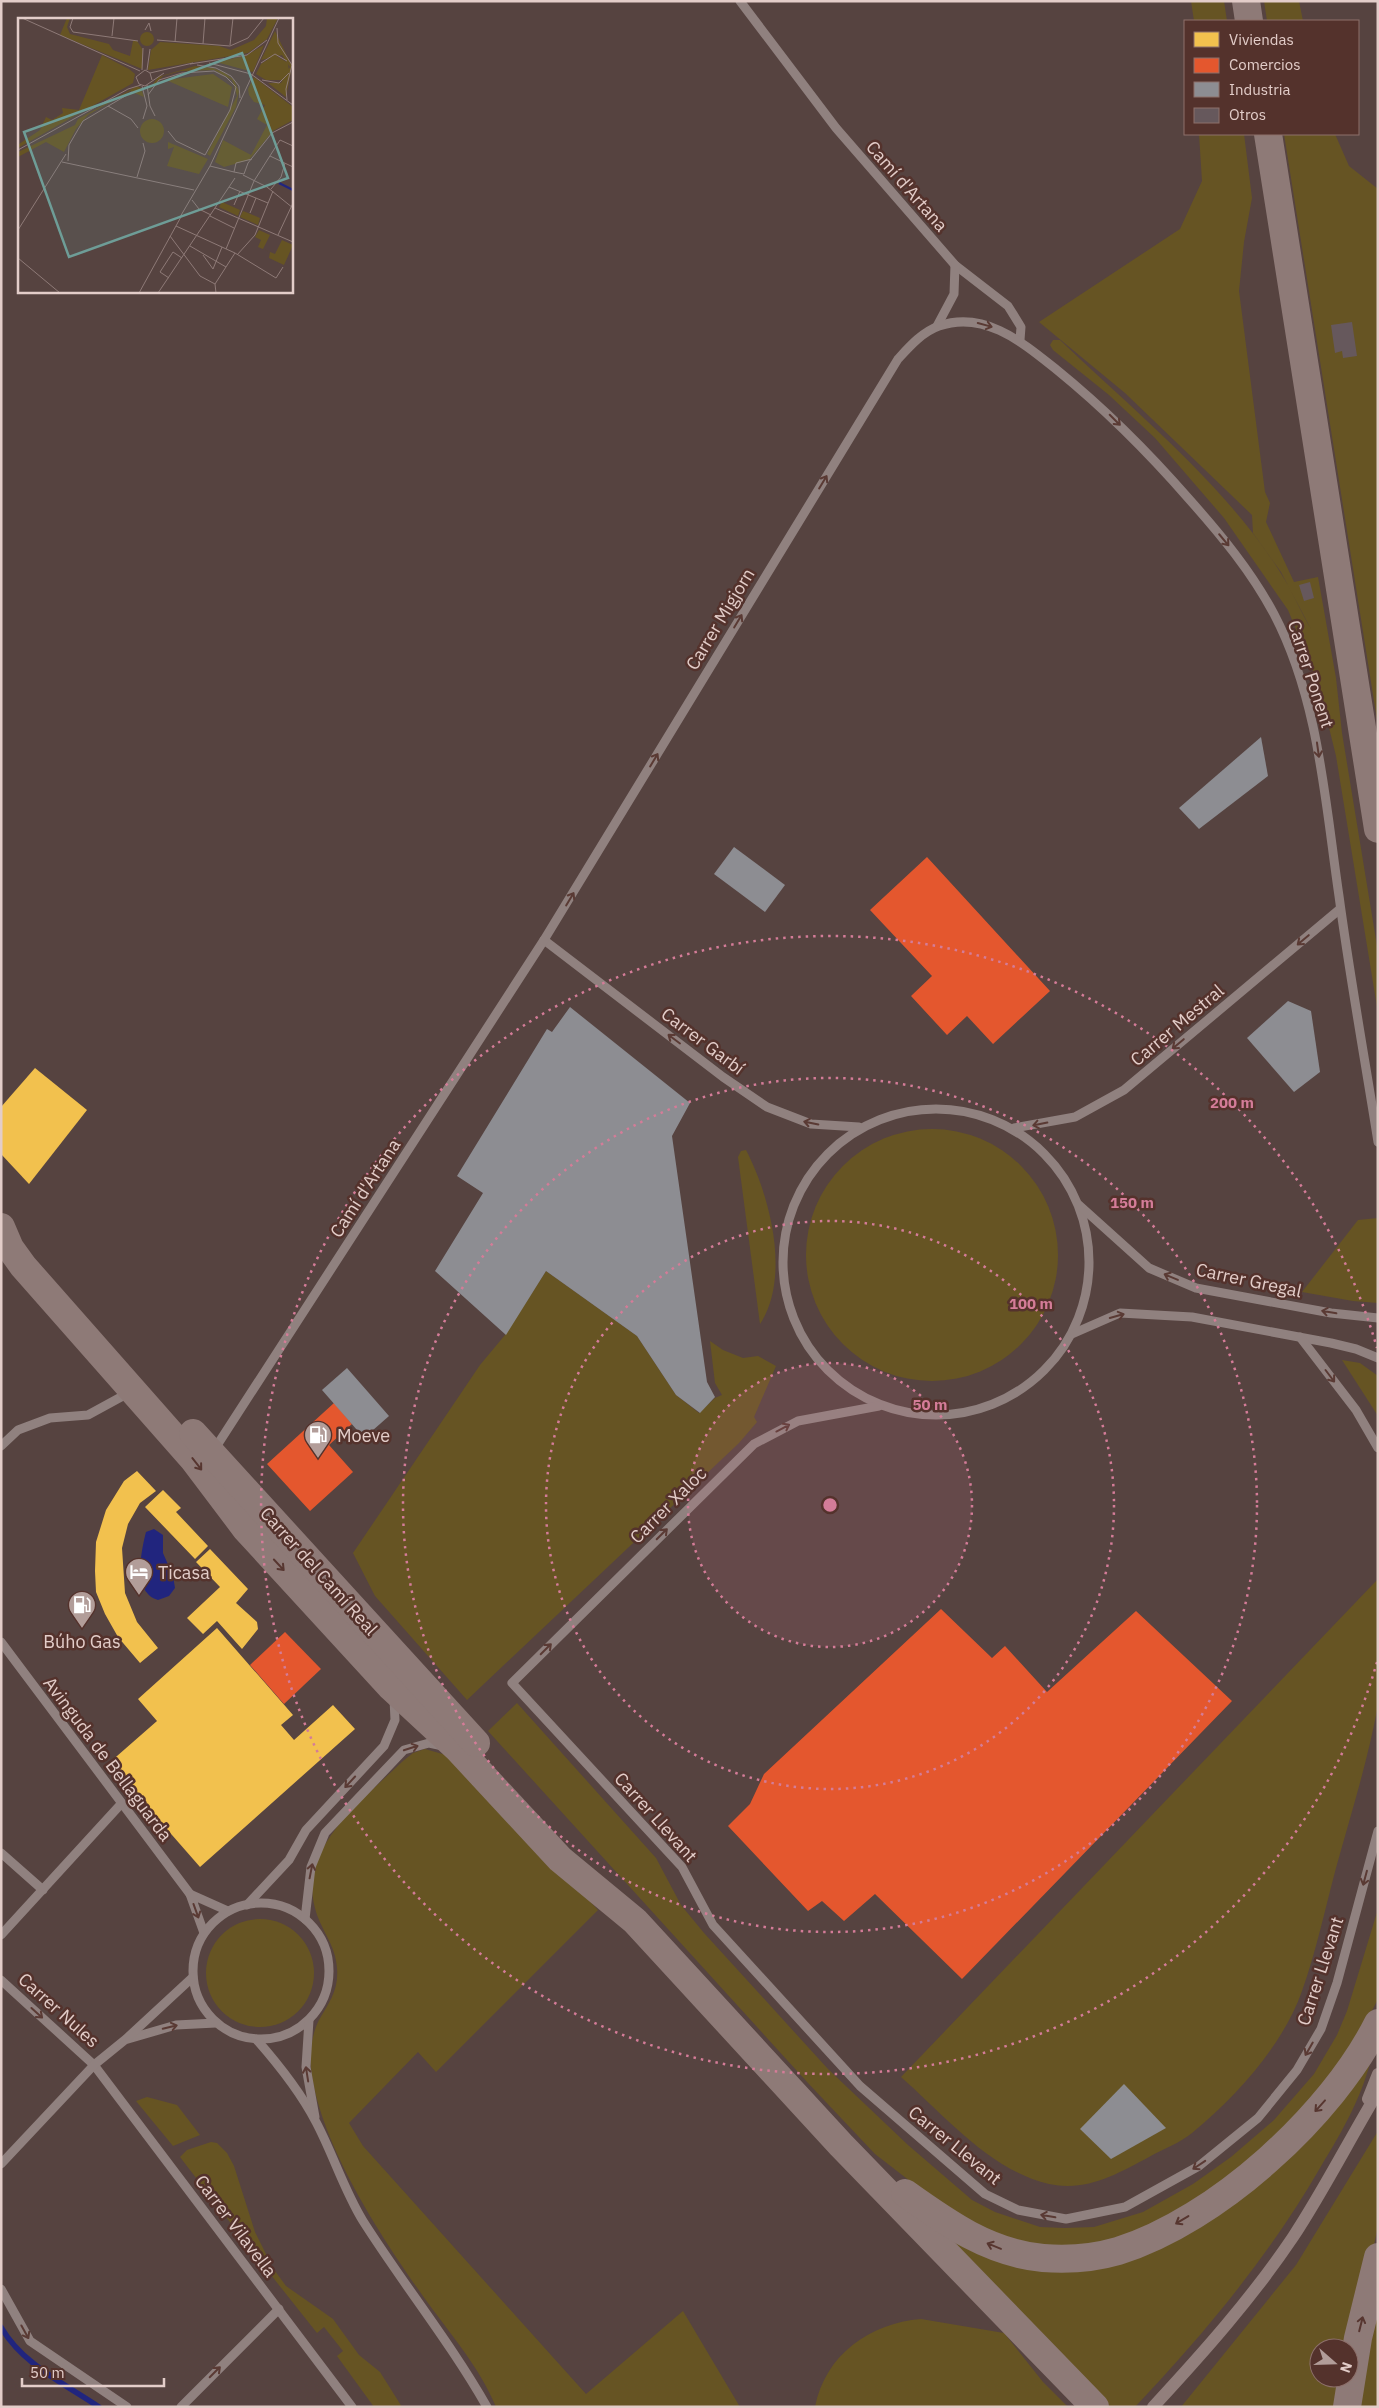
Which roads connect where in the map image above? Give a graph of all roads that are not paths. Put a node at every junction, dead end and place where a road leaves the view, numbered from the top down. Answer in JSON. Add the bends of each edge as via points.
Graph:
{"nodes":[{"id":1,"x":740,"y":1,"type":"edge"},
{"id":2,"x":1246,"y":1,"type":"edge"},
{"id":3,"x":1250,"y":20,"type":"edge"},
{"id":4,"x":1268,"y":135,"type":"edge"},
{"id":5,"x":955,"y":265,"type":"junction"},
{"id":6,"x":937,"y":326,"type":"junction"},
{"id":7,"x":1020,"y":340,"type":"junction"},
{"id":8,"x":1378,"y":828,"type":"edge"},
{"id":9,"x":1340,"y":909,"type":"junction"},
{"id":10,"x":544,"y":940,"type":"junction"},
{"id":11,"x":859,"y":1127,"type":"junction"},
{"id":12,"x":1014,"y":1128,"type":"junction"},
{"id":13,"x":1378,"y":1142,"type":"edge"},
{"id":14,"x":1080,"y":1205,"type":"junction"},
{"id":15,"x":1,"y":1223,"type":"edge"},
{"id":16,"x":1,"y":1227,"type":"edge"},
{"id":17,"x":1378,"y":1318,"type":"edge"},
{"id":18,"x":1072,"y":1334,"type":"junction"},
{"id":19,"x":1300,"y":1337,"type":"junction"},
{"id":20,"x":1378,"y":1358,"type":"edge"},
{"id":21,"x":121,"y":1397,"type":"dead end"},
{"id":22,"x":879,"y":1406,"type":"junction"},
{"id":23,"x":1,"y":1446,"type":"edge"},
{"id":24,"x":1378,"y":1448,"type":"edge"},
{"id":25,"x":212,"y":1453,"type":"junction"},
{"id":26,"x":1,"y":1642,"type":"edge"},
{"id":27,"x":512,"y":1683,"type":"joint"},
{"id":28,"x":391,"y":1687,"type":"junction"},
{"id":29,"x":458,"y":1749,"type":"junction"},
{"id":30,"x":121,"y":1804,"type":"junction"},
{"id":31,"x":1378,"y":1831,"type":"edge"},
{"id":32,"x":1,"y":1853,"type":"edge"},
{"id":33,"x":43,"y":1890,"type":"junction"},
{"id":34,"x":190,"y":1894,"type":"junction"},
{"id":35,"x":247,"y":1904,"type":"junction"},
{"id":36,"x":228,"y":1912,"type":"junction"},
{"id":37,"x":305,"y":1919,"type":"junction"},
{"id":38,"x":635,"y":1921,"type":"junction"},
{"id":39,"x":204,"y":1934,"type":"junction"},
{"id":40,"x":1,"y":1935,"type":"edge"},
{"id":41,"x":193,"y":1977,"type":"junction"},
{"id":42,"x":1,"y":1980,"type":"edge"},
{"id":43,"x":309,"y":2020,"type":"junction"},
{"id":44,"x":216,"y":2023,"type":"junction"},
{"id":45,"x":1378,"y":2023,"type":"edge"},
{"id":46,"x":126,"y":2039,"type":"junction"},
{"id":47,"x":256,"y":2040,"type":"junction"},
{"id":48,"x":94,"y":2065,"type":"junction"},
{"id":49,"x":1378,"y":2074,"type":"edge"},
{"id":50,"x":1378,"y":2092,"type":"edge"},
{"id":51,"x":316,"y":2122,"type":"junction"},
{"id":52,"x":1360,"y":2122,"type":"junction"},
{"id":53,"x":841,"y":2145,"type":"junction"},
{"id":54,"x":1,"y":2164,"type":"edge"},
{"id":55,"x":1378,"y":2257,"type":"edge"},
{"id":56,"x":1,"y":2289,"type":"edge"},
{"id":57,"x":279,"y":2309,"type":"junction"},
{"id":58,"x":126,"y":2407,"type":"edge"},
{"id":59,"x":181,"y":2407,"type":"edge"},
{"id":60,"x":352,"y":2407,"type":"edge"},
{"id":61,"x":488,"y":2407,"type":"edge"},
{"id":62,"x":1095,"y":2407,"type":"edge"},
{"id":63,"x":1153,"y":2407,"type":"edge"},
{"id":64,"x":1346,"y":2407,"type":"edge"}],
"edges":[{"from":1,"to":5,"type":"street","name":"Camí d'Artana","via":[[836,128]]},
{"from":2,"to":3,"type":"highway"},
{"from":4,"to":8,"type":"highway"},
{"from":5,"to":6,"type":"street","via":[[954,294]]},
{"from":5,"to":7,"type":"street","name":"Camí d'Artana","via":[[1008,306],[1021,327]]},
{"from":6,"to":7,"type":"street","name":"Carrer Ponent","one_way":true,"via":[[958,322],[981,323]]},
{"from":10,"to":6,"type":"street","name":"Carrer Migjorn","one_way":true,"via":[[898,359],[917,339]]},
{"from":7,"to":9,"type":"street","name":"Carrer Ponent","one_way":true,"via":[[1094,399],[1152,458],[1240,558],[1260,588],[1291,652],[1315,728]]},
{"from":9,"to":12,"type":"street","name":"Carrer Mestral","one_way":true,"via":[[1124,1090],[1075,1117]]},
{"from":9,"to":13,"type":"street","name":"Carrer Ponent"},
{"from":11,"to":10,"type":"street","name":"Carrer Garbí","one_way":true,"via":[[811,1124],[767,1107]]},
{"from":10,"to":25,"type":"street","name":"Camí d'Artana"},
{"from":11,"to":12,"type":"street","via":[[897,1112],[937,1107],[977,1112]]},
{"from":11,"to":22,"type":"street","via":[[821,1158],[794,1200],[782,1248],[785,1297],[804,1343],[836,1381]]},
{"from":12,"to":14,"type":"street","via":[[1054,1161]]},
{"from":17,"to":14,"type":"street","name":"Carrer Gregal","one_way":true,"via":[[1331,1313],[1196,1288],[1148,1268]]},
{"from":14,"to":18,"type":"street","via":[[1089,1248],[1087,1292]]},
{"from":15,"to":25,"type":"highway","name":"Carrer del Camí Real"},
{"from":16,"to":28,"type":"highway","one_way":true,"via":[[23,1266],[194,1460],[246,1529]]},
{"from":18,"to":19,"type":"street","one_way":true,"via":[[1120,1313],[1192,1317]]},
{"from":18,"to":22,"type":"street","via":[[1054,1361],[1031,1384],[984,1409],[931,1417]]},
{"from":19,"to":20,"type":"street","via":[[1356,1349]]},
{"from":19,"to":24,"type":"street","one_way":true,"via":[[1356,1410]]},
{"from":21,"to":23,"type":"street","via":[[88,1414],[50,1418],[18,1430]]},
{"from":27,"to":22,"type":"street","name":"Carrer Xaloc","one_way":true,"via":[[754,1444],[798,1420]]},
{"from":25,"to":38,"type":"highway","name":"Carrer del Camí Real"},
{"from":26,"to":30,"type":"street","name":"Avinguda de Bellaguarda"},
{"from":31,"to":27,"type":"street","name":"Carrer Llevant","one_way":true,"via":[[1337,1983],[1321,2029],[1286,2084],[1258,2118],[1198,2166],[1125,2207],[1066,2219],[1018,2210],[985,2194],[860,2086],[712,1925],[682,1867]]},
{"from":28,"to":29,"type":"highway"},
{"from":28,"to":35,"type":"street","one_way":true,"via":[[396,1705],[395,1720],[384,1746],[306,1830],[289,1860]]},
{"from":37,"to":29,"type":"street","one_way":true,"via":[[311,1867],[325,1833],[404,1750],[429,1743]]},
{"from":29,"to":38,"type":"highway","via":[[560,1860]]},
{"from":30,"to":33,"type":"street"},
{"from":30,"to":34,"type":"street","name":"Avinguda de Bellaguarda"},
{"from":32,"to":33,"type":"street"},
{"from":33,"to":40,"type":"street"},
{"from":34,"to":36,"type":"street","name":"Avinguda de Bellaguarda"},
{"from":34,"to":39,"type":"street","name":"Avinguda de Bellaguarda","one_way":true},
{"from":35,"to":36,"type":"street"},
{"from":35,"to":37,"type":"street","via":[[267,1903],[287,1908]]},
{"from":36,"to":39,"type":"street"},
{"from":37,"to":43,"type":"street","via":[[319,1936],[327,1957],[328,1972],[322,2002]]},
{"from":38,"to":53,"type":"highway"},
{"from":39,"to":41,"type":"street","via":[[195,1954]]},
{"from":41,"to":44,"type":"street","via":[[196,1994]]},
{"from":41,"to":46,"type":"street"},
{"from":42,"to":48,"type":"street","name":"Carrer Nules","one_way":true},
{"from":43,"to":47,"type":"street","via":[[275,2038]]},
{"from":51,"to":43,"type":"street","one_way":true,"via":[[306,2067]]},
{"from":46,"to":44,"type":"street","one_way":true,"via":[[176,2025]]},
{"from":44,"to":47,"type":"street","via":[[234,2034]]},
{"from":45,"to":53,"type":"highway","one_way":true,"via":[[1358,2057],[1325,2100],[1269,2159],[1240,2183],[1167,2230],[1102,2255],[1063,2259],[992,2246],[956,2229]]},
{"from":46,"to":48,"type":"street"},
{"from":47,"to":51,"type":"street","via":[[284,2071]]},
{"from":48,"to":54,"type":"street"},
{"from":48,"to":57,"type":"street","name":"Carrer Vilavella"},
{"from":49,"to":52,"type":"main road"},
{"from":50,"to":52,"type":"main road"},
{"from":51,"to":61,"type":"street","via":[[362,2220],[461,2361]]},
{"from":52,"to":63,"type":"main road","via":[[1293,2237],[1229,2322]]},
{"from":53,"to":62,"type":"highway"},
{"from":64,"to":55,"type":"highway","one_way":true,"via":[[1358,2338]]},
{"from":56,"to":58,"type":"street","one_way":true,"via":[[30,2341]]},
{"from":59,"to":57,"type":"street","one_way":true},
{"from":57,"to":60,"type":"street","name":"Carrer Vilavella"}]}
